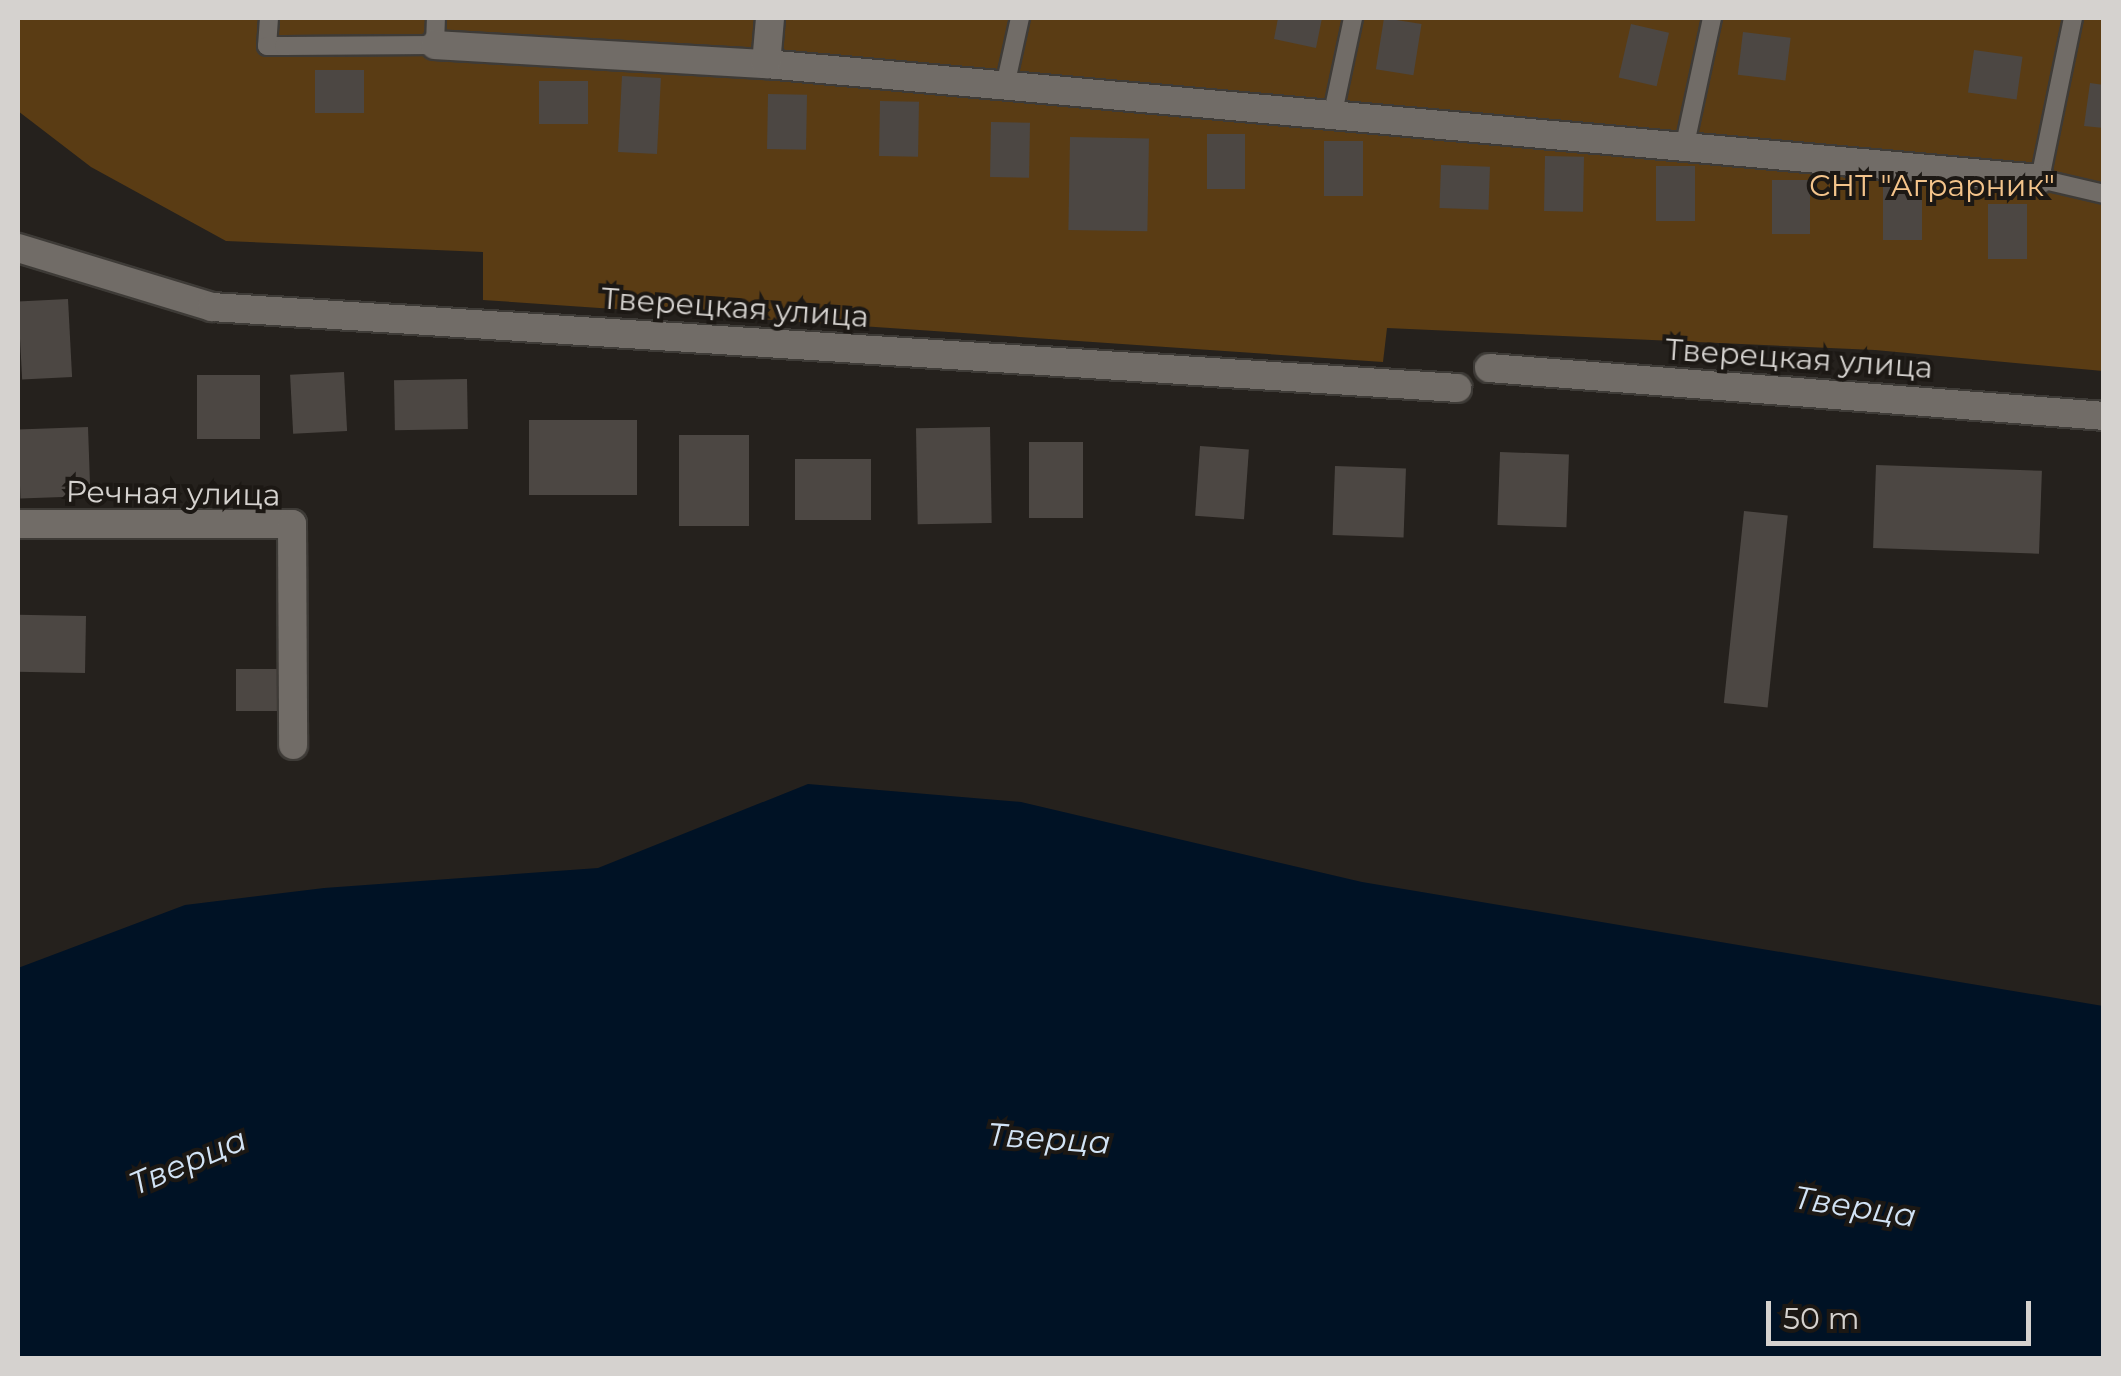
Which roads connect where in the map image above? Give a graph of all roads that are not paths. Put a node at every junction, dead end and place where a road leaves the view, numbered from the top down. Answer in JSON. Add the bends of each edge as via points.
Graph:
{"nodes":[{"id":1,"x":269,"y":18,"type":"edge"},
{"id":2,"x":770,"y":18,"type":"edge"},
{"id":3,"x":1020,"y":18,"type":"edge"},
{"id":4,"x":1354,"y":18,"type":"edge"},
{"id":5,"x":1712,"y":18,"type":"edge"},
{"id":6,"x":2073,"y":18,"type":"edge"},
{"id":7,"x":435,"y":31,"type":"edge"},
{"id":8,"x":766,"y":64,"type":"junction"},
{"id":9,"x":1005,"y":86,"type":"junction"},
{"id":10,"x":1332,"y":117,"type":"junction"},
{"id":11,"x":1685,"y":144,"type":"junction"},
{"id":12,"x":2040,"y":179,"type":"junction"},
{"id":13,"x":2104,"y":194,"type":"edge"},
{"id":14,"x":18,"y":248,"type":"edge"},
{"id":15,"x":1490,"y":368,"type":"dead end"},
{"id":16,"x":1457,"y":388,"type":"dead end"},
{"id":17,"x":2104,"y":416,"type":"edge"},
{"id":18,"x":18,"y":524,"type":"edge"},
{"id":19,"x":293,"y":745,"type":"dead end"}],
"edges":[{"from":1,"to":7,"type":"lane","via":[[266,46]]},
{"from":2,"to":8,"type":"street"},
{"from":3,"to":9,"type":"lane"},
{"from":4,"to":10,"type":"lane"},
{"from":5,"to":11,"type":"lane"},
{"from":6,"to":12,"type":"lane"},
{"from":7,"to":8,"type":"street"},
{"from":8,"to":9,"type":"street"},
{"from":9,"to":10,"type":"street"},
{"from":10,"to":11,"type":"street"},
{"from":11,"to":12,"type":"street"},
{"from":12,"to":13,"type":"lane"},
{"from":14,"to":16,"type":"street","name":"Тверецкая улица","via":[[212,307]]},
{"from":15,"to":17,"type":"street","name":"Тверецкая улица"},
{"from":18,"to":19,"type":"street","name":"Речная улица","via":[[292,524]]}]}
